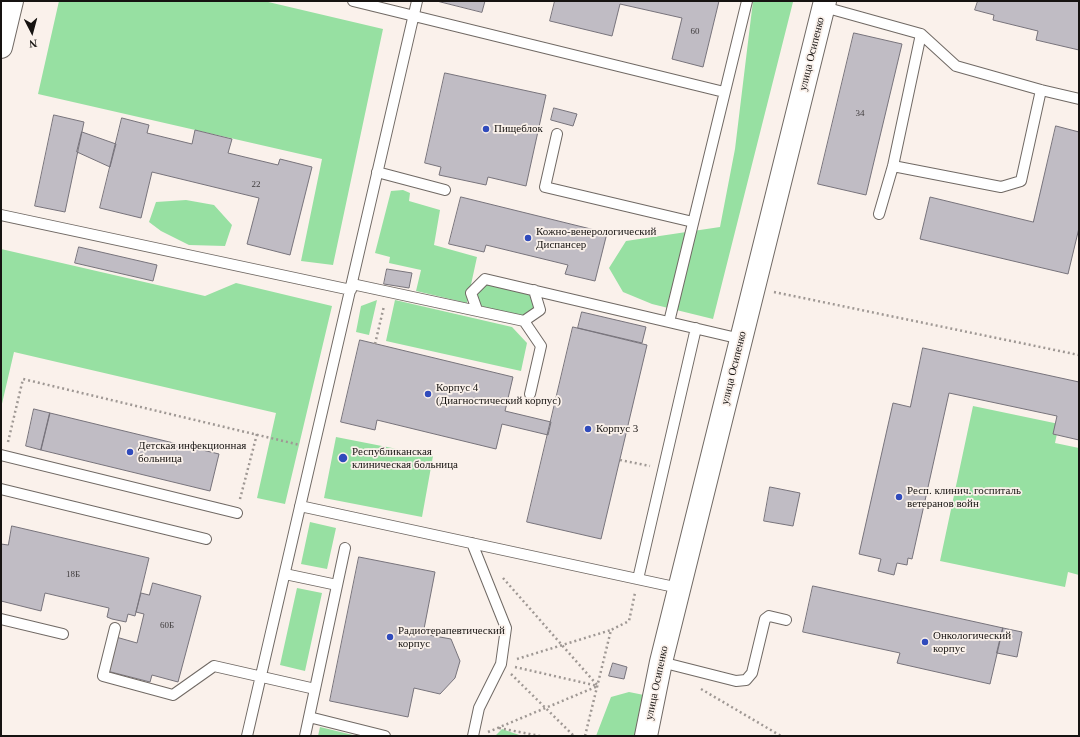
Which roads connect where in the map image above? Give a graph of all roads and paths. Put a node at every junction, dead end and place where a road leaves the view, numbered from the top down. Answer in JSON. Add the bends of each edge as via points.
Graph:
{"nodes":[{"id":1,"x":12,"y":1,"type":"edge"},
{"id":2,"x":353,"y":1,"type":"edge"},
{"id":3,"x":417,"y":1,"type":"edge"},
{"id":4,"x":747,"y":1,"type":"edge"},
{"id":5,"x":824,"y":4,"type":"edge"},
{"id":6,"x":413,"y":15,"type":"junction"},
{"id":7,"x":921,"y":34,"type":"junction"},
{"id":8,"x":1,"y":48,"type":"edge"},
{"id":9,"x":1041,"y":90,"type":"junction"},
{"id":10,"x":724,"y":92,"type":"junction"},
{"id":11,"x":1079,"y":99,"type":"edge"},
{"id":12,"x":557,"y":134,"type":"dead end"},
{"id":13,"x":893,"y":166,"type":"junction"},
{"id":14,"x":377,"y":172,"type":"junction"},
{"id":15,"x":445,"y":190,"type":"dead end"},
{"id":16,"x":879,"y":214,"type":"dead end"},
{"id":17,"x":1,"y":215,"type":"edge"},
{"id":18,"x":693,"y":222,"type":"junction"},
{"id":19,"x":351,"y":287,"type":"junction"},
{"id":20,"x":754,"y":288,"type":"junction"},
{"id":21,"x":534,"y":290,"type":"junction"},
{"id":22,"x":387,"y":292,"type":"junction"},
{"id":23,"x":477,"y":310,"type":"junction"},
{"id":24,"x":524,"y":322,"type":"junction"},
{"id":25,"x":669,"y":322,"type":"junction"},
{"id":26,"x":696,"y":328,"type":"junction"},
{"id":27,"x":741,"y":339,"type":"junction"},
{"id":28,"x":375,"y":344,"type":"dead end"},
{"id":29,"x":1079,"y":355,"type":"edge"},
{"id":30,"x":530,"y":394,"type":"dead end"},
{"id":31,"x":257,"y":434,"type":"junction"},
{"id":32,"x":314,"y":448,"type":"junction"},
{"id":33,"x":3,"y":456,"type":"edge"},
{"id":34,"x":620,"y":460,"type":"dead end"},
{"id":35,"x":664,"y":469,"type":"junction"},
{"id":36,"x":1,"y":489,"type":"edge"},
{"id":37,"x":300,"y":506,"type":"junction"},
{"id":38,"x":237,"y":514,"type":"joint"},
{"id":39,"x":206,"y":539,"type":"dead end"},
{"id":40,"x":472,"y":543,"type":"junction"},
{"id":41,"x":345,"y":548,"type":"dead end"},
{"id":42,"x":285,"y":574,"type":"junction"},
{"id":43,"x":502,"y":577,"type":"dead end"},
{"id":44,"x":638,"y":579,"type":"junction"},
{"id":45,"x":337,"y":584,"type":"junction"},
{"id":46,"x":679,"y":588,"type":"junction"},
{"id":47,"x":1,"y":619,"type":"edge"},
{"id":48,"x":786,"y":620,"type":"dead end"},
{"id":49,"x":115,"y":628,"type":"dead end"},
{"id":50,"x":611,"y":630,"type":"junction"},
{"id":51,"x":63,"y":634,"type":"dead end"},
{"id":52,"x":563,"y":646,"type":"junction"},
{"id":53,"x":661,"y":662,"type":"junction"},
{"id":54,"x":501,"y":664,"type":"junction"},
{"id":55,"x":261,"y":677,"type":"junction"},
{"id":56,"x":598,"y":686,"type":"junction"},
{"id":57,"x":699,"y":688,"type":"dead end"},
{"id":58,"x":315,"y":689,"type":"junction"},
{"id":59,"x":545,"y":708,"type":"junction"},
{"id":60,"x":309,"y":717,"type":"junction"},
{"id":61,"x":498,"y":727,"type":"junction"},
{"id":62,"x":485,"y":733,"type":"dead end"},
{"id":63,"x":248,"y":736,"type":"edge"},
{"id":64,"x":305,"y":736,"type":"edge"},
{"id":65,"x":385,"y":736,"type":"edge"},
{"id":66,"x":473,"y":736,"type":"edge"},
{"id":67,"x":540,"y":736,"type":"edge"},
{"id":68,"x":574,"y":736,"type":"edge"},
{"id":69,"x":585,"y":736,"type":"edge"},
{"id":70,"x":646,"y":736,"type":"edge"},
{"id":71,"x":781,"y":736,"type":"edge"}],
"edges":[{"from":1,"to":8,"type":"street"},
{"from":2,"to":6,"type":"lane"},
{"from":3,"to":6,"type":"lane"},
{"from":4,"to":10,"type":"lane"},
{"from":5,"to":7,"type":"lane"},
{"from":5,"to":20,"type":"street","name":"улица Осипенко"},
{"from":6,"to":10,"type":"lane"},
{"from":6,"to":14,"type":"lane"},
{"from":7,"to":9,"type":"lane","via":[[956,66]]},
{"from":7,"to":13,"type":"lane"},
{"from":9,"to":11,"type":"lane"},
{"from":9,"to":13,"type":"lane","via":[[1021,181],[1001,188]]},
{"from":10,"to":18,"type":"lane"},
{"from":12,"to":18,"type":"lane","via":[[545,187]]},
{"from":13,"to":16,"type":"lane"},
{"from":14,"to":15,"type":"lane"},
{"from":14,"to":19,"type":"lane"},
{"from":17,"to":19,"type":"lane"},
{"from":18,"to":25,"type":"lane"},
{"from":19,"to":22,"type":"lane"},
{"from":19,"to":32,"type":"lane"},
{"from":20,"to":27,"type":"street","name":"улица Осипенко"},
{"from":20,"to":29,"type":"path"},
{"from":21,"to":23,"type":"lane","via":[[485,279],[471,292]]},
{"from":21,"to":24,"type":"lane","via":[[540,310]]},
{"from":21,"to":25,"type":"lane"},
{"from":22,"to":23,"type":"lane"},
{"from":22,"to":28,"type":"path"},
{"from":23,"to":24,"type":"lane"},
{"from":24,"to":30,"type":"lane","via":[[541,346]]},
{"from":25,"to":26,"type":"lane"},
{"from":26,"to":27,"type":"lane"},
{"from":26,"to":35,"type":"lane"},
{"from":27,"to":46,"type":"street","name":"улица Осипенко"},
{"from":31,"to":32,"type":"path"},
{"from":31,"to":33,"type":"path","via":[[23,379]]},
{"from":31,"to":38,"type":"path"},
{"from":32,"to":37,"type":"lane"},
{"from":33,"to":38,"type":"lane"},
{"from":34,"to":35,"type":"path"},
{"from":35,"to":44,"type":"lane"},
{"from":36,"to":39,"type":"lane"},
{"from":37,"to":40,"type":"lane"},
{"from":37,"to":42,"type":"lane"},
{"from":40,"to":44,"type":"lane"},
{"from":40,"to":54,"type":"lane","via":[[506,628]]},
{"from":41,"to":45,"type":"lane"},
{"from":42,"to":45,"type":"lane"},
{"from":42,"to":55,"type":"lane"},
{"from":43,"to":52,"type":"path"},
{"from":44,"to":46,"type":"lane"},
{"from":44,"to":50,"type":"path","via":[[629,621]]},
{"from":45,"to":58,"type":"lane"},
{"from":46,"to":53,"type":"street","name":"улица Осипенко"},
{"from":47,"to":51,"type":"lane"},
{"from":48,"to":53,"type":"lane","via":[[769,616],[765,619],[752,673],[746,680],[736,681]]},
{"from":49,"to":55,"type":"lane","via":[[103,676],[173,695],[214,666]]},
{"from":50,"to":52,"type":"path"},
{"from":50,"to":56,"type":"path"},
{"from":52,"to":54,"type":"path"},
{"from":52,"to":56,"type":"path"},
{"from":53,"to":70,"type":"street","name":"улица Осипенко"},
{"from":54,"to":56,"type":"path"},
{"from":54,"to":59,"type":"path"},
{"from":54,"to":66,"type":"lane","via":[[479,708]]},
{"from":55,"to":58,"type":"lane"},
{"from":55,"to":63,"type":"lane"},
{"from":56,"to":59,"type":"path"},
{"from":56,"to":69,"type":"path"},
{"from":57,"to":71,"type":"path"},
{"from":58,"to":60,"type":"lane"},
{"from":59,"to":61,"type":"path"},
{"from":59,"to":68,"type":"path"},
{"from":60,"to":64,"type":"lane"},
{"from":60,"to":65,"type":"lane"},
{"from":61,"to":62,"type":"path"},
{"from":61,"to":67,"type":"path"}]}
